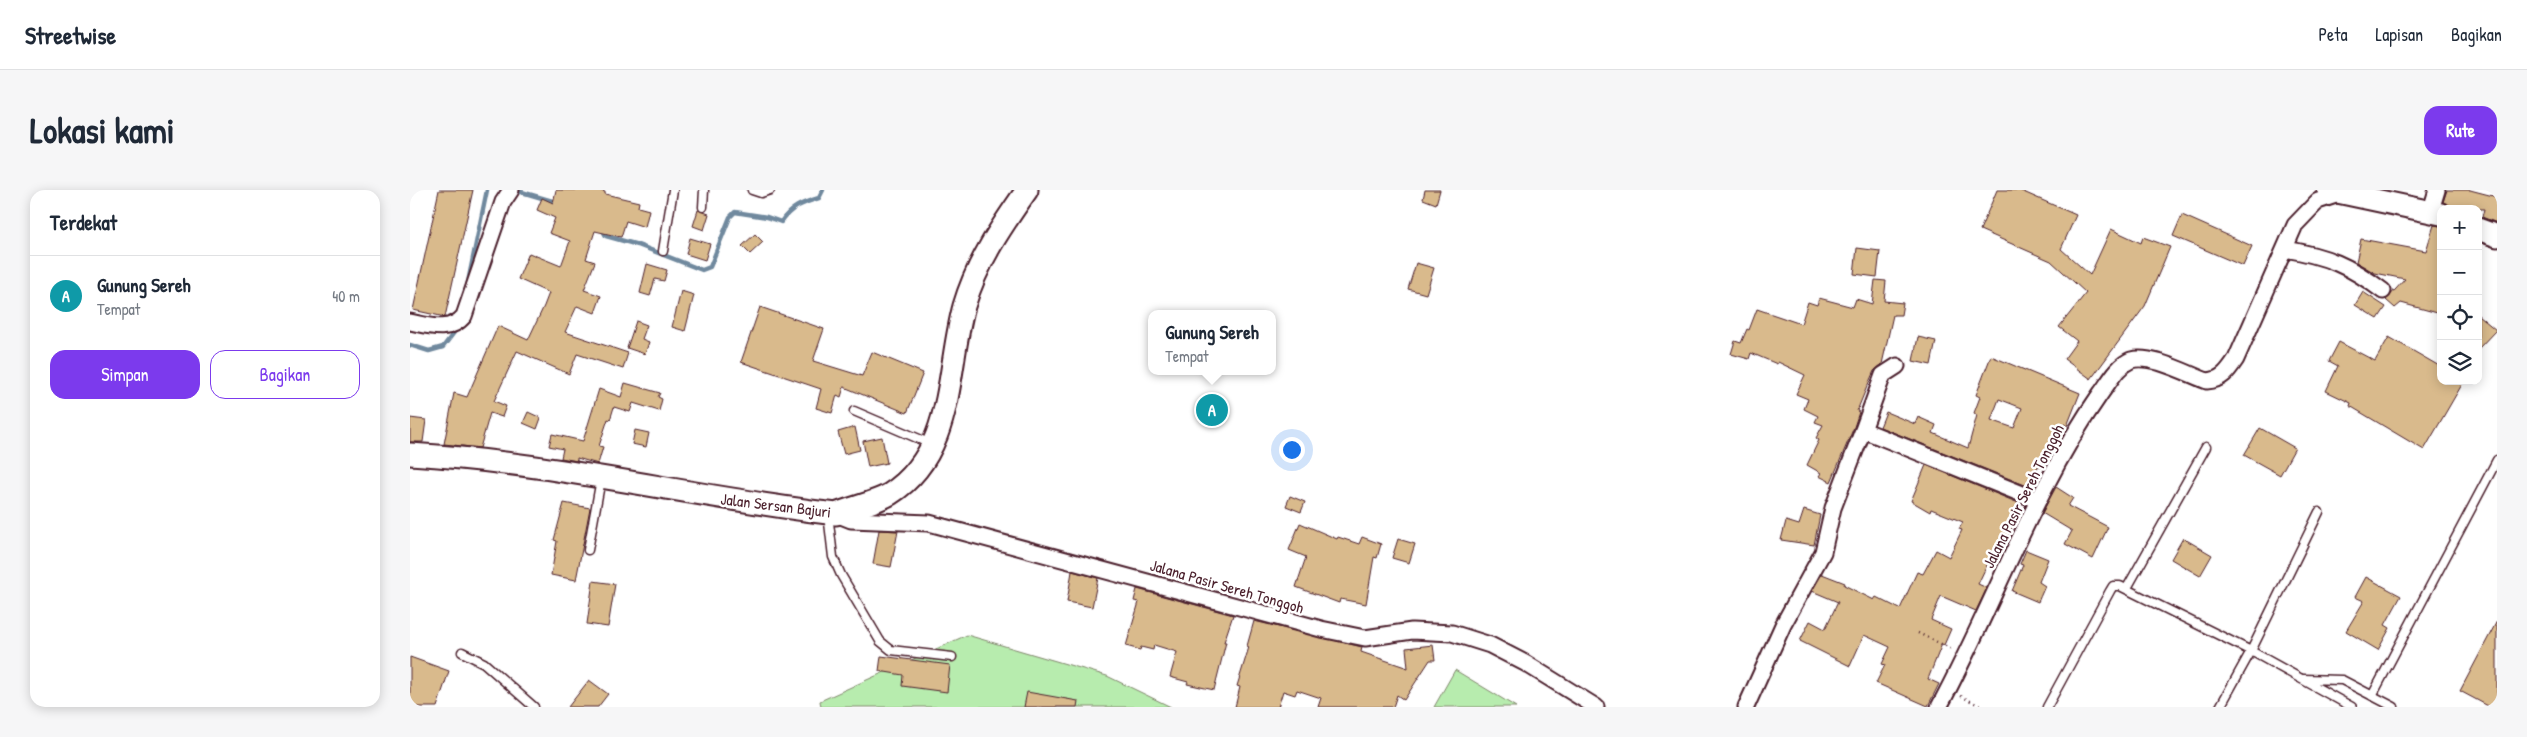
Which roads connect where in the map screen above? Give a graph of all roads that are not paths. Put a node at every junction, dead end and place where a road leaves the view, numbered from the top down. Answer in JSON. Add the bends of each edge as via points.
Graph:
{"nodes":[{"id":1,"x":673,"y":190,"type":"edge"},
{"id":2,"x":704,"y":190,"type":"edge"},
{"id":3,"x":752,"y":190,"type":"edge"},
{"id":4,"x":770,"y":190,"type":"edge"},
{"id":5,"x":1027,"y":190,"type":"edge"},
{"id":6,"x":2437,"y":190,"type":"edge"},
{"id":7,"x":2338,"y":191,"type":"edge"},
{"id":8,"x":504,"y":194,"type":"edge"},
{"id":9,"x":703,"y":207,"type":"dead end"},
{"id":10,"x":2436,"y":212,"type":"edge"},
{"id":11,"x":2482,"y":230,"type":"edge"},
{"id":12,"x":2497,"y":236,"type":"edge"},
{"id":13,"x":2285,"y":249,"type":"junction"},
{"id":14,"x":663,"y":251,"type":"dead end"},
{"id":15,"x":2383,"y":291,"type":"dead end"},
{"id":16,"x":410,"y":322,"type":"edge"},
{"id":17,"x":1897,"y":366,"type":"dead end"},
{"id":18,"x":854,"y":411,"type":"dead end"},
{"id":19,"x":1863,"y":430,"type":"junction"},
{"id":20,"x":933,"y":445,"type":"junction"},
{"id":21,"x":2206,"y":447,"type":"dead end"},
{"id":22,"x":410,"y":454,"type":"edge"},
{"id":23,"x":2497,"y":460,"type":"edge"},
{"id":24,"x":602,"y":478,"type":"junction"},
{"id":25,"x":2037,"y":500,"type":"junction"},
{"id":26,"x":2319,"y":512,"type":"dead end"},
{"id":27,"x":832,"y":513,"type":"junction"},
{"id":28,"x":588,"y":550,"type":"dead end"},
{"id":29,"x":2127,"y":588,"type":"junction"},
{"id":30,"x":2251,"y":651,"type":"junction"},
{"id":31,"x":462,"y":652,"type":"dead end"},
{"id":32,"x":952,"y":657,"type":"dead end"},
{"id":33,"x":2303,"y":679,"type":"junction"},
{"id":34,"x":2372,"y":696,"type":"junction"},
{"id":35,"x":534,"y":707,"type":"edge"},
{"id":36,"x":1596,"y":707,"type":"edge"},
{"id":37,"x":1746,"y":707,"type":"edge"},
{"id":38,"x":1939,"y":707,"type":"edge"},
{"id":39,"x":2047,"y":707,"type":"edge"},
{"id":40,"x":2220,"y":707,"type":"edge"},
{"id":41,"x":2352,"y":707,"type":"edge"},
{"id":42,"x":2394,"y":707,"type":"edge"}],
"edges":[{"from":1,"to":14,"type":"lane"},
{"from":2,"to":9,"type":"lane"},
{"from":3,"to":4,"type":"lane","via":[[761,193]]},
{"from":5,"to":20,"type":"main road","name":"Jalan Sersan Bajuri","via":[[996,234],[977,270],[964,307],[943,416]]},
{"from":6,"to":10,"type":"street"},
{"from":7,"to":10,"type":"main road"},
{"from":7,"to":13,"type":"street","name":"Jalana Pasir Sereh Tonggoh","via":[[2305,213],[2295,225]]},
{"from":8,"to":16,"type":"street","via":[[468,307],[459,322],[444,328]]},
{"from":11,"to":12,"type":"main road"},
{"from":13,"to":15,"type":"street","via":[[2331,259]]},
{"from":13,"to":25,"type":"street","name":"Jalana Pasir Sereh Tonggoh","via":[[2229,371],[2216,380],[2207,381],[2153,360],[2133,360],[2120,366],[2078,427]]},
{"from":17,"to":19,"type":"street","via":[[1883,375]]},
{"from":18,"to":20,"type":"lane"},
{"from":19,"to":25,"type":"street"},
{"from":19,"to":37,"type":"street","via":[[1832,508],[1823,552],[1783,625]]},
{"from":20,"to":27,"type":"main road","name":"Jalan Sersan Bajuri","via":[[919,469],[889,494]]},
{"from":21,"to":29,"type":"lane"},
{"from":22,"to":24,"type":"main road","name":"Jalan Sersan Bajuri","via":[[459,456]]},
{"from":23,"to":34,"type":"lane"},
{"from":24,"to":27,"type":"main road","name":"Jalan Sersan Bajuri","via":[[742,503]]},
{"from":24,"to":28,"type":"lane"},
{"from":25,"to":38,"type":"street","name":"Jalana Pasir Sereh Tonggoh"},
{"from":26,"to":30,"type":"lane"},
{"from":27,"to":32,"type":"lane","via":[[833,558],[880,641],[891,650]]},
{"from":27,"to":36,"type":"street","name":"Jalana Pasir Sereh Tonggoh","via":[[851,520],[938,526],[1365,638],[1412,631],[1452,633],[1499,650]]},
{"from":29,"to":30,"type":"lane"},
{"from":29,"to":39,"type":"lane","via":[[2113,586]]},
{"from":30,"to":33,"type":"lane"},
{"from":30,"to":40,"type":"lane"},
{"from":31,"to":35,"type":"lane","via":[[484,663]]},
{"from":33,"to":34,"type":"lane","via":[[2342,680]]},
{"from":33,"to":41,"type":"lane"},
{"from":34,"to":42,"type":"lane"}]}
